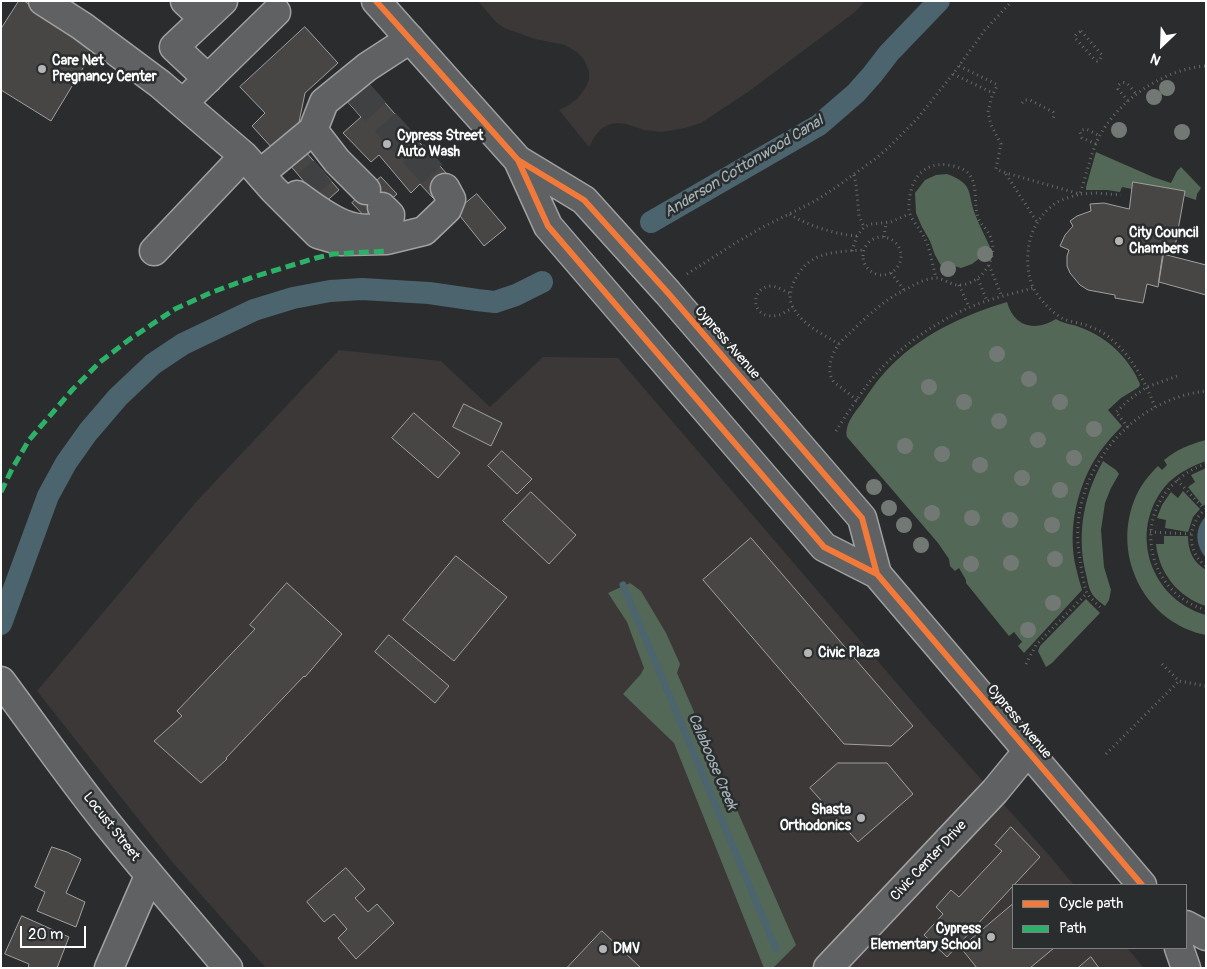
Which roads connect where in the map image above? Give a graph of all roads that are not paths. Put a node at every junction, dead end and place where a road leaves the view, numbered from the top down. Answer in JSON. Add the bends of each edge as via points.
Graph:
{"nodes":[{"id":1,"x":43,"y":1,"type":"edge"},
{"id":2,"x":376,"y":1,"type":"edge"},
{"id":3,"x":204,"y":7,"type":"edge"},
{"id":4,"x":276,"y":12,"type":"dead end"},
{"id":5,"x":410,"y":39,"type":"junction"},
{"id":6,"x":208,"y":79,"type":"junction"},
{"id":7,"x":183,"y":103,"type":"junction"},
{"id":8,"x":313,"y":130,"type":"junction"},
{"id":9,"x":518,"y":160,"type":"junction"},
{"id":10,"x":258,"y":166,"type":"junction"},
{"id":11,"x":316,"y":178,"type":"junction"},
{"id":12,"x":445,"y":188,"type":"tunnel mouth"},
{"id":13,"x":154,"y":251,"type":"dead end"},
{"id":14,"x":877,"y":574,"type":"junction"},
{"id":15,"x":1,"y":681,"type":"edge"},
{"id":16,"x":1028,"y":752,"type":"junction"},
{"id":17,"x":149,"y":876,"type":"junction"},
{"id":18,"x":1141,"y":884,"type":"edge"},
{"id":19,"x":1187,"y":926,"type":"edge"},
{"id":20,"x":1206,"y":936,"type":"edge"},
{"id":21,"x":1180,"y":949,"type":"edge"},
{"id":22,"x":109,"y":968,"type":"edge"},
{"id":23,"x":228,"y":968,"type":"edge"},
{"id":24,"x":828,"y":968,"type":"edge"},
{"id":25,"x":1186,"y":968,"type":"edge"}],
"edges":[{"from":1,"to":7,"type":"main road","via":[[90,32]]},
{"from":2,"to":5,"type":"main road","name":"Cypress Avenue"},
{"from":3,"to":6,"type":"main road","via":[[174,47]]},
{"from":4,"to":6,"type":"main road"},
{"from":5,"to":8,"type":"main road","via":[[367,67],[353,87],[324,102]]},
{"from":5,"to":9,"type":"main road","name":"Cypress Avenue"},
{"from":6,"to":7,"type":"main road"},
{"from":7,"to":10,"type":"main road"},
{"from":8,"to":10,"type":"main road"},
{"from":8,"to":11,"type":"main road"},
{"from":9,"to":14,"type":"main road","name":"Cypress Avenue","via":[[548,226],[824,547]]},
{"from":9,"to":14,"type":"main road","name":"Cypress Avenue","via":[[584,200],[675,301],[862,518]]},
{"from":10,"to":11,"type":"main road"},
{"from":10,"to":12,"type":"main road","via":[[273,189],[318,234],[342,241],[387,240],[424,231],[447,209],[451,199]]},
{"from":10,"to":13,"type":"main road"},
{"from":11,"to":11,"type":"main road","via":[[326,216],[355,228],[371,229],[389,223],[390,215],[374,199]]},
{"from":14,"to":16,"type":"main road","name":"Cypress Avenue"},
{"from":15,"to":17,"type":"main road","name":"Locust Street"},
{"from":16,"to":18,"type":"main road","name":"Cypress Avenue"},
{"from":16,"to":24,"type":"main road","name":"Civic Center Drive"},
{"from":17,"to":22,"type":"main road"},
{"from":17,"to":23,"type":"main road","name":"Locust Street"},
{"from":19,"to":20,"type":"main road"},
{"from":21,"to":25,"type":"main road"}]}
